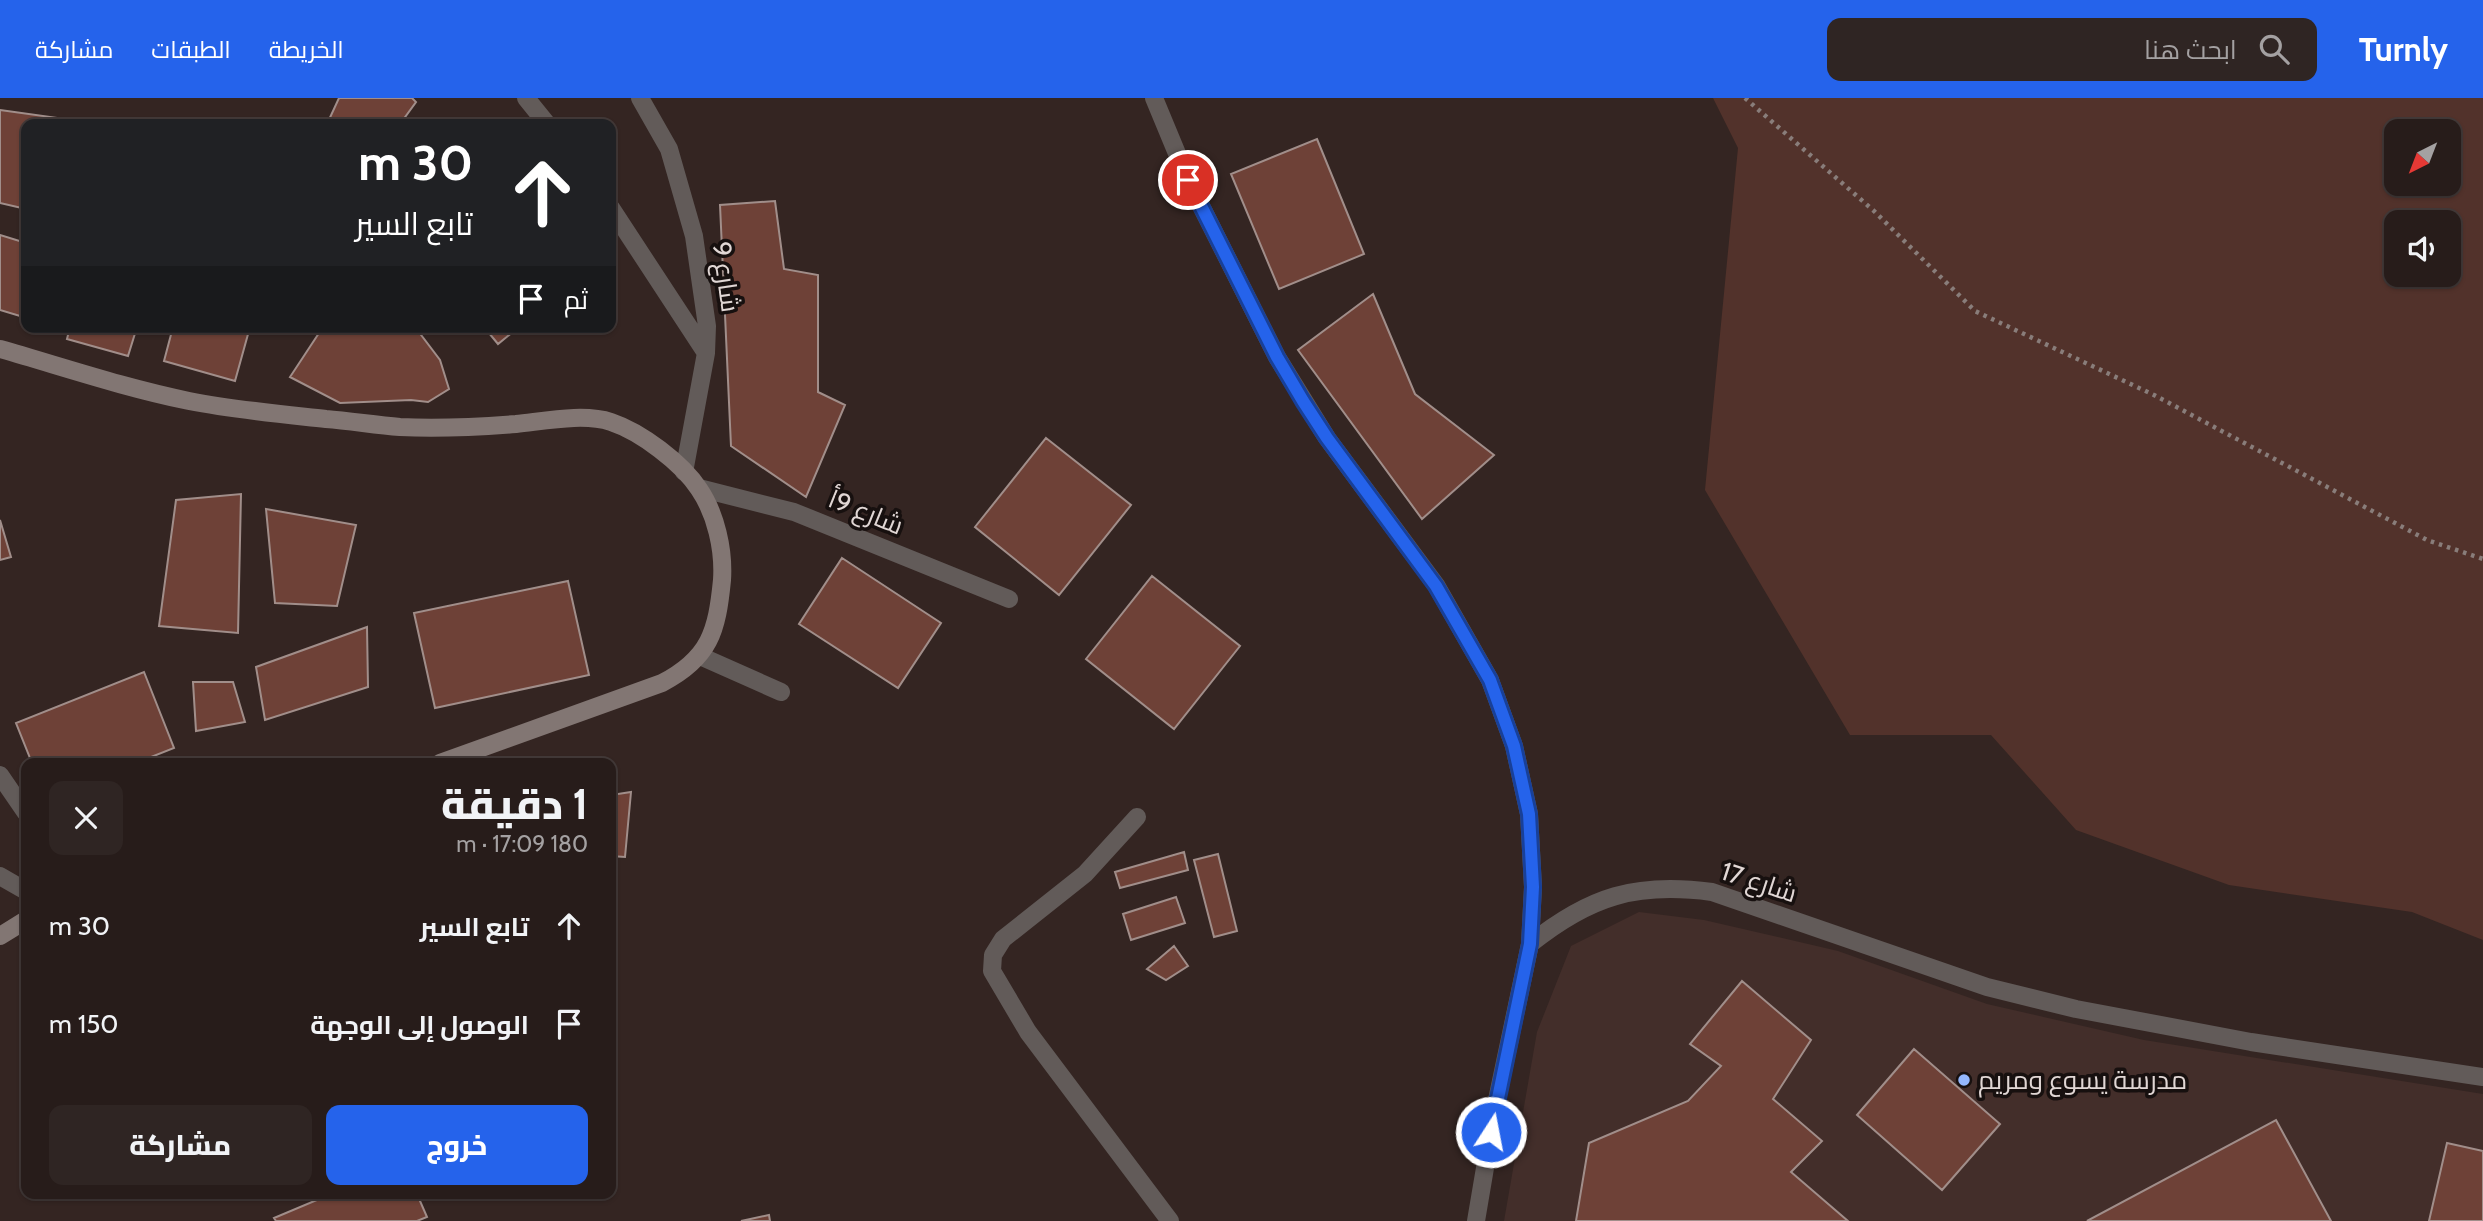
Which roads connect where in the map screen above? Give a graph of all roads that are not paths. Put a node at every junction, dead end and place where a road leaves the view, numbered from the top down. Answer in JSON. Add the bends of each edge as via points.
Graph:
{"nodes":[{"id":1,"x":526,"y":98,"type":"edge"},
{"id":2,"x":640,"y":98,"type":"edge"},
{"id":3,"x":1154,"y":98,"type":"edge"},
{"id":4,"x":543,"y":119,"type":"edge"},
{"id":5,"x":616,"y":216,"type":"edge"},
{"id":6,"x":0,"y":349,"type":"edge"},
{"id":7,"x":706,"y":353,"type":"junction"},
{"id":8,"x":684,"y":472,"type":"junction"},
{"id":9,"x":699,"y":488,"type":"junction"},
{"id":10,"x":1009,"y":599,"type":"dead end"},
{"id":11,"x":700,"y":656,"type":"junction"},
{"id":12,"x":780,"y":692,"type":"dead end"},
{"id":13,"x":453,"y":758,"type":"edge"},
{"id":14,"x":0,"y":775,"type":"edge"},
{"id":15,"x":21,"y":806,"type":"edge"},
{"id":16,"x":1137,"y":817,"type":"dead end"},
{"id":17,"x":0,"y":876,"type":"edge"},
{"id":18,"x":21,"y":888,"type":"edge"},
{"id":19,"x":21,"y":923,"type":"edge"},
{"id":20,"x":0,"y":936,"type":"edge"},
{"id":21,"x":1530,"y":944,"type":"junction"},
{"id":22,"x":2483,"y":1077,"type":"edge"},
{"id":23,"x":1170,"y":1221,"type":"edge"},
{"id":24,"x":1476,"y":1221,"type":"edge"}],
"edges":[{"from":1,"to":4,"type":"street"},
{"from":2,"to":7,"type":"street","name":"شارع 9","via":[[669,149],[694,236],[707,326]]},
{"from":3,"to":21,"type":"street","via":[[1188,180],[1277,357],[1327,438],[1436,586],[1490,680],[1514,746],[1529,814]]},
{"from":5,"to":7,"type":"street"},
{"from":6,"to":8,"type":"street","via":[[105,381],[261,413],[400,427],[572,418],[610,421],[647,441]]},
{"from":7,"to":8,"type":"street","name":"شارع 9"},
{"from":8,"to":9,"type":"street"},
{"from":9,"to":10,"type":"street","name":"شارع 9أ","via":[[794,512]]},
{"from":9,"to":11,"type":"street","via":[[714,518],[723,565],[716,624]]},
{"from":11,"to":12,"type":"street"},
{"from":11,"to":13,"type":"street","via":[[662,683]]},
{"from":14,"to":15,"type":"street"},
{"from":16,"to":23,"type":"street","via":[[1085,874],[1003,939],[993,955],[992,971],[1028,1032]]},
{"from":17,"to":18,"type":"street"},
{"from":19,"to":20,"type":"street"},
{"from":21,"to":22,"type":"street","name":"شارع 17","via":[[1584,907],[1615,896],[1647,889],[1712,892],[1987,987],[2117,1018]]},
{"from":21,"to":24,"type":"street"}]}
